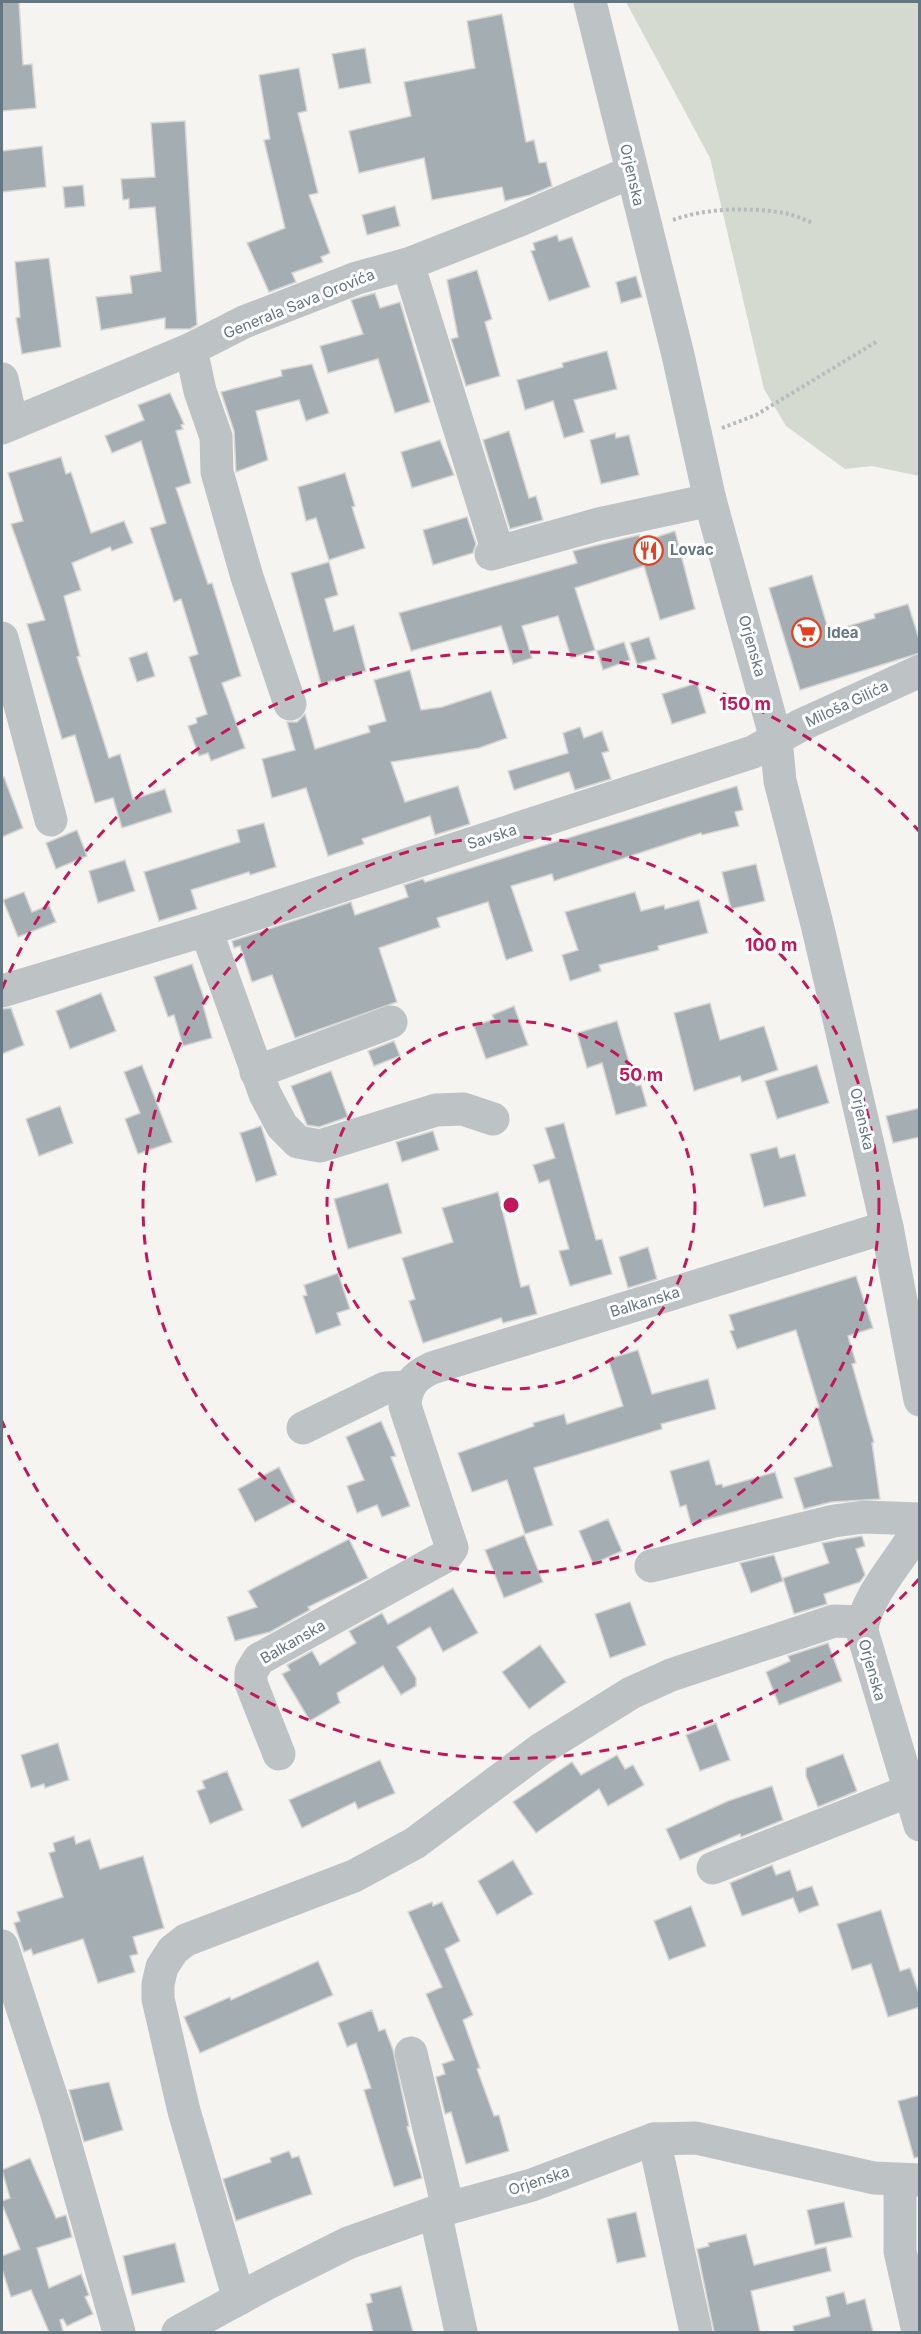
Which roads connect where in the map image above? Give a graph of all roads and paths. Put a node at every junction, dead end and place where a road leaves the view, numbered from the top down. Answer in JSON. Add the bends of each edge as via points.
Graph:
{"nodes":[{"id":1,"x":590,"y":2,"type":"edge"},
{"id":2,"x":632,"y":172,"type":"junction"},
{"id":3,"x":814,"y":223,"type":"dead end"},
{"id":4,"x":664,"y":224,"type":"dead end"},
{"id":5,"x":408,"y":264,"type":"junction"},
{"id":6,"x":876,"y":342,"type":"dead end"},
{"id":7,"x":191,"y":349,"type":"junction"},
{"id":8,"x":2,"y":379,"type":"edge"},
{"id":9,"x":7,"y":425,"type":"edge"},
{"id":10,"x":713,"y":430,"type":"dead end"},
{"id":11,"x":710,"y":500,"type":"junction"},
{"id":12,"x":2,"y":638,"type":"edge"},
{"id":13,"x":920,"y":671,"type":"edge"},
{"id":14,"x":290,"y":704,"type":"dead end"},
{"id":15,"x":776,"y":739,"type":"junction"},
{"id":16,"x":51,"y":820,"type":"dead end"},
{"id":17,"x":206,"y":930,"type":"junction"},
{"id":18,"x":2,"y":991,"type":"edge"},
{"id":19,"x":391,"y":1022,"type":"dead end"},
{"id":20,"x":256,"y":1072,"type":"junction"},
{"id":21,"x":493,"y":1119,"type":"dead end"},
{"id":22,"x":887,"y":1227,"type":"junction"},
{"id":23,"x":409,"y":1387,"type":"junction"},
{"id":24,"x":920,"y":1400,"type":"edge"},
{"id":25,"x":303,"y":1428,"type":"dead end"},
{"id":26,"x":920,"y":1519,"type":"edge"},
{"id":27,"x":920,"y":1525,"type":"edge"},
{"id":28,"x":651,"y":1566,"type":"dead end"},
{"id":29,"x":862,"y":1622,"type":"junction"},
{"id":30,"x":279,"y":1754,"type":"dead end"},
{"id":31,"x":909,"y":1791,"type":"junction"},
{"id":32,"x":920,"y":1826,"type":"edge"},
{"id":33,"x":713,"y":1868,"type":"dead end"},
{"id":34,"x":2,"y":1946,"type":"edge"},
{"id":35,"x":411,"y":2053,"type":"dead end"},
{"id":36,"x":654,"y":2139,"type":"junction"},
{"id":37,"x":910,"y":2180,"type":"edge"},
{"id":38,"x":441,"y":2210,"type":"junction"},
{"id":39,"x":239,"y":2299,"type":"junction"},
{"id":40,"x":191,"y":2329,"type":"edge"},
{"id":41,"x":119,"y":2332,"type":"edge"},
{"id":42,"x":461,"y":2332,"type":"edge"},
{"id":43,"x":696,"y":2332,"type":"edge"},
{"id":44,"x":918,"y":2332,"type":"edge"}],
"edges":[{"from":1,"to":2,"type":"street","name":"Orjenska"},
{"from":2,"to":5,"type":"street","name":"Generala Sava Orovića"},
{"from":2,"to":11,"type":"street","name":"Orjenska"},
{"from":3,"to":4,"type":"path","via":[[781,212],[710,210]]},
{"from":5,"to":7,"type":"street","name":"Generala Sava Orovića","via":[[336,286],[244,322]]},
{"from":5,"to":11,"type":"street","via":[[494,553],[598,524]]},
{"from":6,"to":10,"type":"path","via":[[756,415]]},
{"from":7,"to":9,"type":"street","name":"Generala Sava Orovića"},
{"from":7,"to":14,"type":"street","via":[[216,437],[217,472]]},
{"from":8,"to":9,"type":"street"},
{"from":11,"to":15,"type":"street","name":"Orjenska"},
{"from":12,"to":16,"type":"street"},
{"from":13,"to":15,"type":"street","name":"Miloša Gilića"},
{"from":15,"to":17,"type":"street","name":"Savska","via":[[753,752]]},
{"from":15,"to":22,"type":"street","name":"Orjenska","via":[[780,781]]},
{"from":17,"to":18,"type":"street","name":"Savska"},
{"from":17,"to":20,"type":"street"},
{"from":19,"to":20,"type":"street"},
{"from":20,"to":21,"type":"street","via":[[282,1126],[298,1142],[308,1145],[320,1146],[436,1110],[463,1109]]},
{"from":22,"to":23,"type":"street","name":"Balkanska","via":[[432,1368],[422,1372]]},
{"from":22,"to":24,"type":"street","name":"Orjenska"},
{"from":23,"to":25,"type":"street","via":[[385,1388]]},
{"from":23,"to":30,"type":"street","name":"Balkanska","via":[[405,1406],[408,1419],[452,1548],[446,1557],[259,1659],[251,1672],[251,1683]]},
{"from":26,"to":28,"type":"street","via":[[864,1517],[834,1521]]},
{"from":27,"to":29,"type":"street","name":"Orjenska"},
{"from":29,"to":31,"type":"street","name":"Orjenska","via":[[863,1644]]},
{"from":29,"to":39,"type":"street","via":[[834,1621],[671,1675],[631,1693],[541,1749],[415,1843],[354,1876],[200,1934],[173,1950],[162,1967],[158,1999],[184,2110]]},
{"from":31,"to":32,"type":"street","name":"Orjenska"},
{"from":31,"to":33,"type":"street"},
{"from":34,"to":41,"type":"street","via":[[56,2111]]},
{"from":35,"to":38,"type":"street"},
{"from":36,"to":37,"type":"street","name":"Orjenska","via":[[696,2138],[874,2178]]},
{"from":36,"to":38,"type":"street","name":"Orjenska","via":[[532,2185]]},
{"from":36,"to":43,"type":"street"},
{"from":37,"to":44,"type":"street","via":[[900,2251]]},
{"from":38,"to":39,"type":"street","name":"Orjenska","via":[[348,2243]]},
{"from":38,"to":42,"type":"street"},
{"from":39,"to":40,"type":"street","name":"Orjenska"}]}
